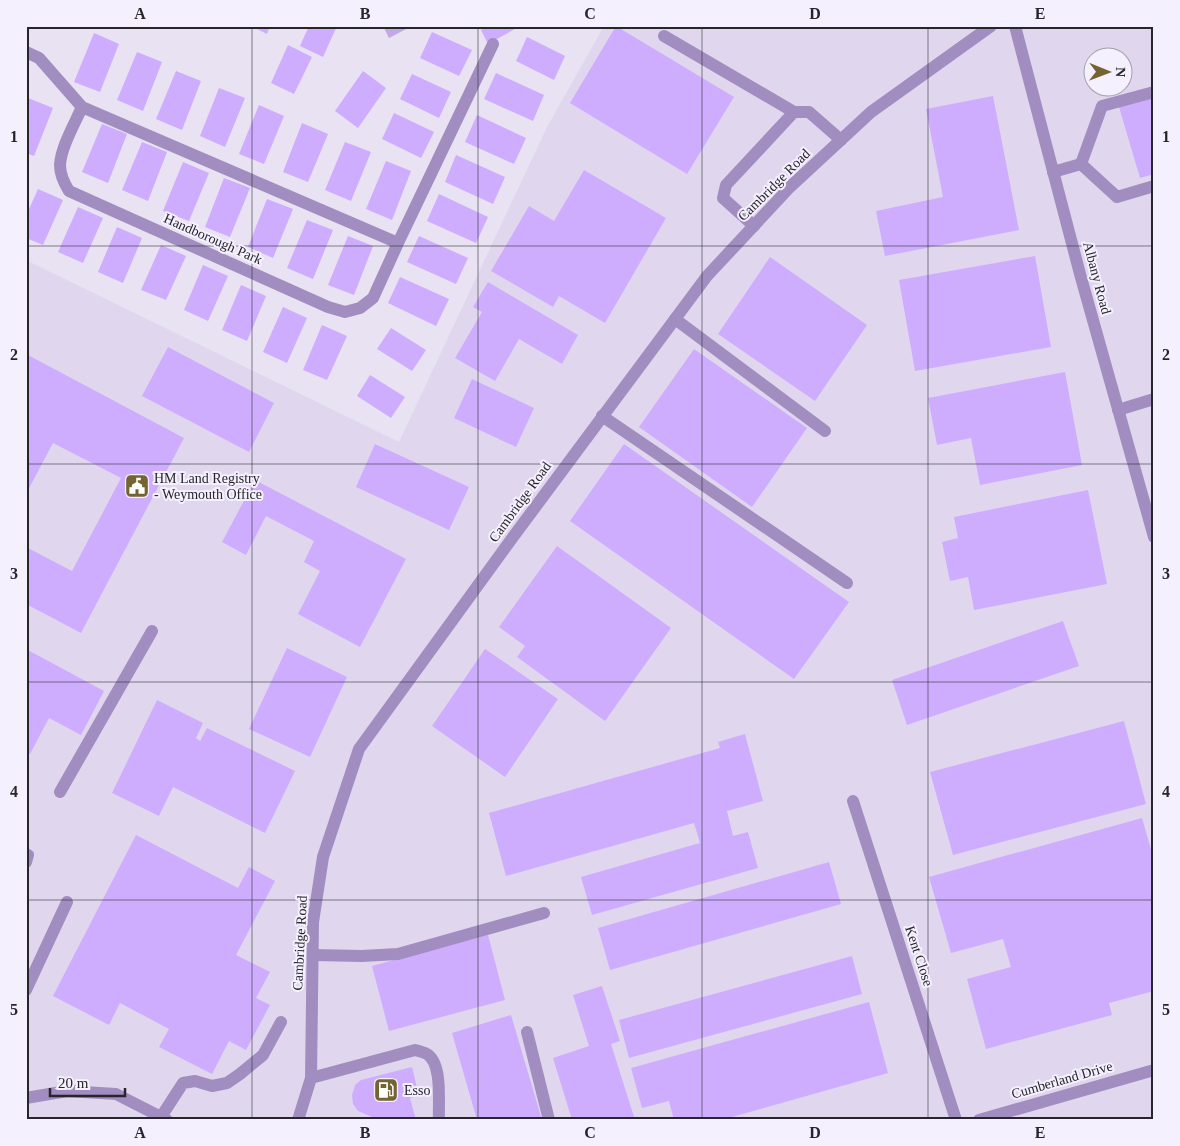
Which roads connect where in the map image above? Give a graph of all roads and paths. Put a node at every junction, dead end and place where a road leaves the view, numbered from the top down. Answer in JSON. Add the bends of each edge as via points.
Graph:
{"nodes":[{"id":1,"x":991,"y":26,"type":"edge"},
{"id":2,"x":1015,"y":26,"type":"edge"},
{"id":3,"x":664,"y":36,"type":"dead end"},
{"id":4,"x":493,"y":44,"type":"dead end"},
{"id":5,"x":26,"y":52,"type":"edge"},
{"id":6,"x":1154,"y":92,"type":"edge"},
{"id":7,"x":82,"y":107,"type":"junction"},
{"id":8,"x":794,"y":112,"type":"junction"},
{"id":9,"x":841,"y":140,"type":"junction"},
{"id":10,"x":1081,"y":164,"type":"junction"},
{"id":11,"x":1053,"y":172,"type":"junction"},
{"id":12,"x":1154,"y":186,"type":"edge"},
{"id":13,"x":754,"y":226,"type":"junction"},
{"id":14,"x":398,"y":244,"type":"junction"},
{"id":15,"x":675,"y":319,"type":"junction"},
{"id":16,"x":1154,"y":400,"type":"edge"},
{"id":17,"x":1118,"y":410,"type":"junction"},
{"id":18,"x":602,"y":416,"type":"junction"},
{"id":19,"x":825,"y":431,"type":"dead end"},
{"id":20,"x":1154,"y":537,"type":"edge"},
{"id":21,"x":846,"y":583,"type":"dead end"},
{"id":22,"x":152,"y":631,"type":"dead end"},
{"id":23,"x":60,"y":792,"type":"dead end"},
{"id":24,"x":853,"y":801,"type":"dead end"},
{"id":25,"x":26,"y":854,"type":"edge"},
{"id":26,"x":26,"y":862,"type":"edge"},
{"id":27,"x":68,"y":902,"type":"dead end"},
{"id":28,"x":544,"y":913,"type":"dead end"},
{"id":29,"x":313,"y":955,"type":"junction"},
{"id":30,"x":26,"y":990,"type":"edge"},
{"id":31,"x":281,"y":1022,"type":"dead end"},
{"id":32,"x":527,"y":1032,"type":"dead end"},
{"id":33,"x":1154,"y":1070,"type":"edge"},
{"id":34,"x":311,"y":1078,"type":"junction"},
{"id":35,"x":26,"y":1098,"type":"edge"},
{"id":36,"x":164,"y":1118,"type":"edge"},
{"id":37,"x":298,"y":1120,"type":"edge"},
{"id":38,"x":439,"y":1120,"type":"edge"},
{"id":39,"x":549,"y":1120,"type":"edge"},
{"id":40,"x":956,"y":1120,"type":"edge"},
{"id":41,"x":979,"y":1120,"type":"edge"}],
"edges":[{"from":1,"to":9,"type":"street","name":"Cambridge Road","via":[[871,112]]},
{"from":2,"to":11,"type":"street","name":"Albany Road"},
{"from":3,"to":8,"type":"street"},
{"from":4,"to":14,"type":"street","name":"Handborough Park"},
{"from":5,"to":7,"type":"street","via":[[39,58]]},
{"from":6,"to":10,"type":"street","via":[[1102,106]]},
{"from":7,"to":14,"type":"street"},
{"from":7,"to":14,"type":"street","name":"Handborough Park","via":[[60,165],[69,191],[328,307],[345,312],[360,308],[372,298]]},
{"from":8,"to":9,"type":"street","via":[[810,112]]},
{"from":8,"to":13,"type":"street","via":[[726,185],[723,198]]},
{"from":9,"to":13,"type":"street","name":"Cambridge Road"},
{"from":10,"to":11,"type":"street"},
{"from":10,"to":12,"type":"street","via":[[1117,197]]},
{"from":11,"to":17,"type":"street","name":"Albany Road"},
{"from":13,"to":15,"type":"street","name":"Cambridge Road","via":[[707,276]]},
{"from":15,"to":18,"type":"street","name":"Cambridge Road"},
{"from":15,"to":19,"type":"street"},
{"from":16,"to":17,"type":"street"},
{"from":17,"to":20,"type":"street","name":"Albany Road"},
{"from":18,"to":21,"type":"street"},
{"from":18,"to":29,"type":"street","name":"Cambridge Road","via":[[359,750],[323,857]]},
{"from":22,"to":23,"type":"street"},
{"from":24,"to":40,"type":"street","name":"Kent Close"},
{"from":25,"to":26,"type":"street"},
{"from":27,"to":30,"type":"street"},
{"from":28,"to":29,"type":"street","via":[[398,954]]},
{"from":29,"to":34,"type":"street","name":"Cambridge Road"},
{"from":31,"to":36,"type":"street","via":[[262,1055],[227,1083],[212,1086],[183,1083]]},
{"from":32,"to":39,"type":"street"},
{"from":33,"to":41,"type":"street","name":"Cumberland Drive"},
{"from":34,"to":37,"type":"street","name":"Cambridge Road"},
{"from":34,"to":38,"type":"street","via":[[415,1050],[428,1054],[435,1064],[438,1078]]},
{"from":35,"to":36,"type":"street","via":[[68,1091],[116,1094]]}]}
